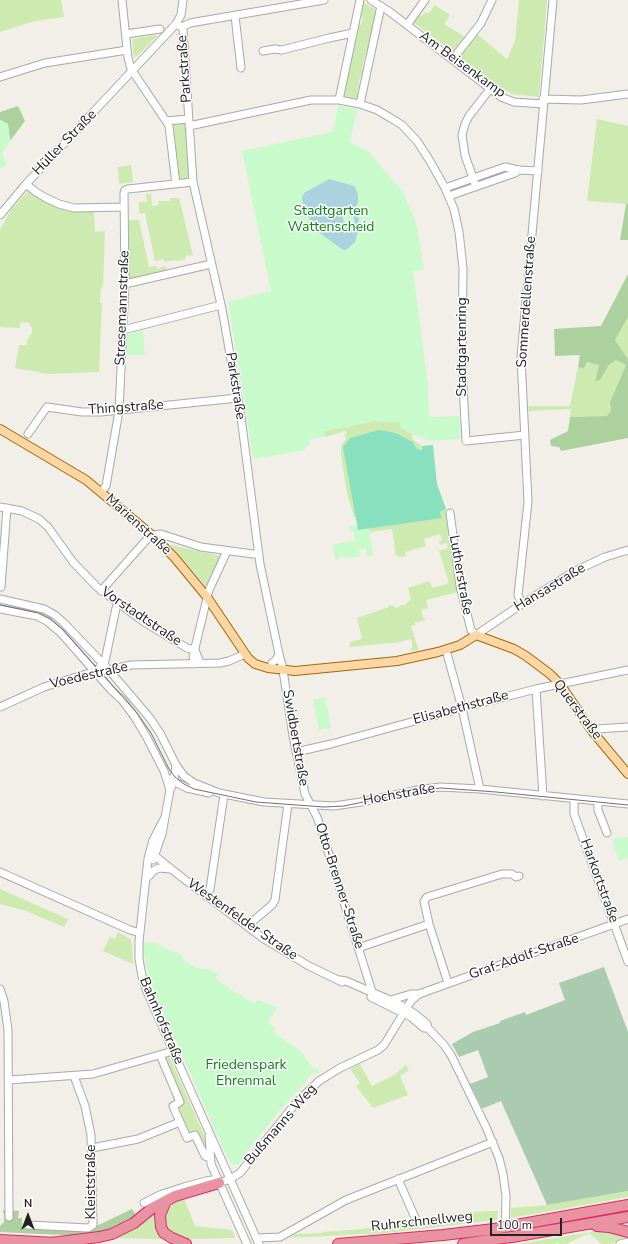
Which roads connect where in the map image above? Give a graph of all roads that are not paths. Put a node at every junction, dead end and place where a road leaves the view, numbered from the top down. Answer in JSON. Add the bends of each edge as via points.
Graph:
{"nodes":[{"id":1,"x":122,"y":0,"type":"edge"},
{"id":2,"x":183,"y":0,"type":"edge"},
{"id":3,"x":324,"y":0,"type":"edge"},
{"id":4,"x":360,"y":0,"type":"edge"},
{"id":5,"x":371,"y":0,"type":"edge"},
{"id":6,"x":425,"y":0,"type":"edge"},
{"id":7,"x":492,"y":0,"type":"edge"},
{"id":8,"x":552,"y":0,"type":"edge"},
{"id":9,"x":381,"y":6,"type":"junction"},
{"id":10,"x":235,"y":16,"type":"junction"},
{"id":11,"x":407,"y":24,"type":"junction"},
{"id":12,"x":179,"y":25,"type":"junction"},
{"id":13,"x":160,"y":29,"type":"dead end"},
{"id":14,"x":353,"y":33,"type":"junction"},
{"id":15,"x":126,"y":34,"type":"junction"},
{"id":16,"x":127,"y":50,"type":"junction"},
{"id":17,"x":263,"y":51,"type":"dead end"},
{"id":18,"x":453,"y":59,"type":"junction"},
{"id":19,"x":242,"y":68,"type":"dead end"},
{"id":20,"x":132,"y":72,"type":"junction"},
{"id":21,"x":0,"y":77,"type":"edge"},
{"id":22,"x":490,"y":89,"type":"junction"},
{"id":23,"x":628,"y":94,"type":"edge"},
{"id":24,"x":339,"y":100,"type":"junction"},
{"id":25,"x":543,"y":101,"type":"junction"},
{"id":26,"x":360,"y":104,"type":"junction"},
{"id":27,"x":166,"y":121,"type":"junction"},
{"id":28,"x":188,"y":123,"type":"junction"},
{"id":29,"x":519,"y":170,"type":"junction"},
{"id":30,"x":538,"y":171,"type":"junction"},
{"id":31,"x":473,"y":178,"type":"junction"},
{"id":32,"x":193,"y":182,"type":"junction"},
{"id":33,"x":26,"y":184,"type":"junction"},
{"id":34,"x":176,"y":184,"type":"junction"},
{"id":35,"x":476,"y":187,"type":"junction"},
{"id":36,"x":445,"y":188,"type":"junction"},
{"id":37,"x":449,"y":196,"type":"junction"},
{"id":38,"x":124,"y":207,"type":"junction"},
{"id":39,"x":0,"y":215,"type":"edge"},
{"id":40,"x":211,"y":264,"type":"junction"},
{"id":41,"x":125,"y":284,"type":"junction"},
{"id":42,"x":221,"y":305,"type":"junction"},
{"id":43,"x":123,"y":330,"type":"junction"},
{"id":44,"x":238,"y":398,"type":"junction"},
{"id":45,"x":119,"y":411,"type":"junction"},
{"id":46,"x":0,"y":429,"type":"edge"},
{"id":47,"x":28,"y":434,"type":"dead end"},
{"id":48,"x":524,"y":435,"type":"junction"},
{"id":49,"x":101,"y":492,"type":"junction"},
{"id":50,"x":3,"y":508,"type":"edge"},
{"id":51,"x":450,"y":513,"type":"dead end"},
{"id":52,"x":152,"y":535,"type":"junction"},
{"id":53,"x":170,"y":537,"type":"junction"},
{"id":54,"x":163,"y":545,"type":"junction"},
{"id":55,"x":628,"y":550,"type":"edge"},
{"id":56,"x":227,"y":551,"type":"junction"},
{"id":57,"x":259,"y":554,"type":"junction"},
{"id":58,"x":1,"y":587,"type":"edge"},
{"id":59,"x":101,"y":591,"type":"junction"},
{"id":60,"x":207,"y":597,"type":"junction"},
{"id":61,"x":0,"y":599,"type":"edge"},
{"id":62,"x":118,"y":604,"type":"junction"},
{"id":63,"x":522,"y":604,"type":"junction"},
{"id":64,"x":0,"y":609,"type":"edge"},
{"id":65,"x":476,"y":635,"type":"junction"},
{"id":66,"x":195,"y":650,"type":"junction"},
{"id":67,"x":446,"y":650,"type":"junction"},
{"id":68,"x":245,"y":654,"type":"junction"},
{"id":69,"x":279,"y":654,"type":"junction"},
{"id":70,"x":196,"y":662,"type":"junction"},
{"id":71,"x":103,"y":663,"type":"junction"},
{"id":72,"x":272,"y":663,"type":"junction"},
{"id":73,"x":283,"y":668,"type":"junction"},
{"id":74,"x":109,"y":670,"type":"junction"},
{"id":75,"x":628,"y":670,"type":"edge"},
{"id":76,"x":96,"y":671,"type":"junction"},
{"id":77,"x":560,"y":684,"type":"junction"},
{"id":78,"x":536,"y":689,"type":"junction"},
{"id":79,"x":0,"y":707,"type":"edge"},
{"id":80,"x":462,"y":708,"type":"junction"},
{"id":81,"x":628,"y":727,"type":"edge"},
{"id":82,"x":592,"y":731,"type":"junction"},
{"id":83,"x":296,"y":752,"type":"junction"},
{"id":84,"x":176,"y":765,"type":"junction"},
{"id":85,"x":164,"y":770,"type":"junction"},
{"id":86,"x":628,"y":774,"type":"edge"},
{"id":87,"x":174,"y":781,"type":"junction"},
{"id":88,"x":480,"y":789,"type":"junction"},
{"id":89,"x":170,"y":790,"type":"junction"},
{"id":90,"x":222,"y":794,"type":"junction"},
{"id":91,"x":543,"y":796,"type":"junction"},
{"id":92,"x":574,"y":799,"type":"junction"},
{"id":93,"x":598,"y":802,"type":"junction"},
{"id":94,"x":288,"y":804,"type":"junction"},
{"id":95,"x":628,"y":804,"type":"edge"},
{"id":96,"x":310,"y":805,"type":"junction"},
{"id":97,"x":607,"y":833,"type":"dead end"},
{"id":98,"x":152,"y":854,"type":"junction"},
{"id":99,"x":170,"y":868,"type":"junction"},
{"id":100,"x":0,"y":872,"type":"edge"},
{"id":101,"x":519,"y":876,"type":"dead end"},
{"id":102,"x":148,"y":880,"type":"junction"},
{"id":103,"x":206,"y":896,"type":"junction"},
{"id":104,"x":628,"y":919,"type":"edge"},
{"id":105,"x":430,"y":924,"type":"junction"},
{"id":106,"x":614,"y":925,"type":"junction"},
{"id":107,"x":247,"y":926,"type":"junction"},
{"id":108,"x":140,"y":933,"type":"junction"},
{"id":109,"x":358,"y":948,"type":"junction"},
{"id":110,"x":628,"y":962,"type":"edge"},
{"id":111,"x":365,"y":968,"type":"junction"},
{"id":112,"x":340,"y":980,"type":"junction"},
{"id":113,"x":448,"y":983,"type":"junction"},
{"id":114,"x":356,"y":985,"type":"junction"},
{"id":115,"x":0,"y":990,"type":"edge"},
{"id":116,"x":419,"y":994,"type":"junction"},
{"id":117,"x":373,"y":996,"type":"junction"},
{"id":118,"x":391,"y":1000,"type":"junction"},
{"id":119,"x":3,"y":1010,"type":"edge"},
{"id":120,"x":405,"y":1011,"type":"junction"},
{"id":121,"x":173,"y":1051,"type":"junction"},
{"id":122,"x":160,"y":1055,"type":"junction"},
{"id":123,"x":74,"y":1076,"type":"junction"},
{"id":124,"x":9,"y":1080,"type":"junction"},
{"id":125,"x":180,"y":1122,"type":"junction"},
{"id":126,"x":208,"y":1130,"type":"junction"},
{"id":127,"x":493,"y":1142,"type":"junction"},
{"id":128,"x":92,"y":1148,"type":"junction"},
{"id":129,"x":210,"y":1158,"type":"junction"},
{"id":130,"x":230,"y":1179,"type":"junction"},
{"id":131,"x":398,"y":1179,"type":"junction"},
{"id":132,"x":219,"y":1183,"type":"junction"},
{"id":133,"x":166,"y":1201,"type":"junction"},
{"id":134,"x":144,"y":1203,"type":"dead end"},
{"id":135,"x":628,"y":1205,"type":"edge"},
{"id":136,"x":9,"y":1217,"type":"dead end"},
{"id":137,"x":628,"y":1217,"type":"edge"},
{"id":138,"x":416,"y":1220,"type":"dead end"},
{"id":139,"x":28,"y":1225,"type":"dead end"},
{"id":140,"x":578,"y":1226,"type":"junction"},
{"id":141,"x":628,"y":1232,"type":"edge"},
{"id":142,"x":0,"y":1240,"type":"edge"},
{"id":143,"x":509,"y":1240,"type":"edge"},
{"id":144,"x":258,"y":1241,"type":"edge"},
{"id":145,"x":51,"y":1242,"type":"junction"},
{"id":146,"x":628,"y":1242,"type":"edge"},
{"id":147,"x":88,"y":1244,"type":"edge"},
{"id":148,"x":186,"y":1244,"type":"edge"},
{"id":149,"x":247,"y":1244,"type":"edge"},
{"id":150,"x":338,"y":1244,"type":"edge"},
{"id":151,"x":463,"y":1244,"type":"edge"},
{"id":152,"x":620,"y":1244,"type":"edge"}],
"edges":[{"from":1,"to":15,"type":"street"},
{"from":2,"to":12,"type":"street","name":"Parkstraße"},
{"from":3,"to":10,"type":"street"},
{"from":4,"to":14,"type":"street"},
{"from":5,"to":9,"type":"street","name":"Am Beisenkamp"},
{"from":6,"to":11,"type":"street","name":"Am Beisenkamp"},
{"from":7,"to":18,"type":"street","via":[[481,23]]},
{"from":8,"to":25,"type":"street","name":"Sommerdellenstraße"},
{"from":9,"to":11,"type":"street","name":"Am Beisenkamp"},
{"from":9,"to":26,"type":"street"},
{"from":10,"to":12,"type":"street"},
{"from":10,"to":19,"type":"street"},
{"from":11,"to":18,"type":"street","name":"Am Beisenkamp"},
{"from":12,"to":20,"type":"street","name":"Hüller Straße"},
{"from":12,"to":28,"type":"street","name":"Parkstraße"},
{"from":13,"to":15,"type":"street"},
{"from":14,"to":17,"type":"street","via":[[282,50]]},
{"from":14,"to":24,"type":"street"},
{"from":15,"to":16,"type":"street"},
{"from":16,"to":20,"type":"street"},
{"from":16,"to":21,"type":"street","via":[[51,62]]},
{"from":18,"to":22,"type":"street","name":"Am Beisenkamp"},
{"from":20,"to":27,"type":"street","name":"Parkstraße"},
{"from":20,"to":33,"type":"street","name":"Hüller Straße"},
{"from":22,"to":25,"type":"street","name":"Am Beisenkamp","via":[[514,102]]},
{"from":22,"to":31,"type":"street","via":[[469,116],[462,130],[462,146]]},
{"from":23,"to":25,"type":"street","name":"Am Beisenkamp","via":[[580,100]]},
{"from":24,"to":26,"type":"street","name":"Stadtgartenring"},
{"from":24,"to":28,"type":"street","name":"Stadtgartenring","via":[[311,100]]},
{"from":25,"to":30,"type":"street","name":"Sommerdellenstraße"},
{"from":26,"to":36,"type":"street","name":"Stadtgartenring","via":[[378,110],[402,126],[417,141]]},
{"from":27,"to":28,"type":"street","name":"Parkstraße"},
{"from":27,"to":34,"type":"street","name":"Parkstraße","via":[[170,133]]},
{"from":28,"to":32,"type":"street","name":"Parkstraße"},
{"from":29,"to":30,"type":"street"},
{"from":29,"to":31,"type":"street","via":[[505,167]]},
{"from":29,"to":35,"type":"street"},
{"from":30,"to":48,"type":"street","name":"Sommerdellenstraße","via":[[521,357]]},
{"from":31,"to":35,"type":"street"},
{"from":31,"to":36,"type":"street"},
{"from":32,"to":34,"type":"street","name":"Stresemannstraße"},
{"from":32,"to":40,"type":"street","name":"Parkstraße"},
{"from":33,"to":38,"type":"street","via":[[46,198],[74,208]]},
{"from":33,"to":39,"type":"street","name":"Hüller Straße"},
{"from":34,"to":38,"type":"street","name":"Stresemannstraße","via":[[125,190]]},
{"from":35,"to":37,"type":"street"},
{"from":36,"to":37,"type":"street","name":"Stadtgartenring"},
{"from":37,"to":48,"type":"street","name":"Stadtgartenring","via":[[459,232],[462,257],[462,367],[466,441]]},
{"from":38,"to":41,"type":"street","name":"Stresemannstraße"},
{"from":40,"to":41,"type":"street"},
{"from":40,"to":42,"type":"street","name":"Parkstraße"},
{"from":41,"to":43,"type":"street","name":"Stresemannstraße"},
{"from":42,"to":43,"type":"street"},
{"from":42,"to":44,"type":"street","name":"Parkstraße"},
{"from":43,"to":45,"type":"street","name":"Stresemannstraße"},
{"from":44,"to":45,"type":"street","name":"Thingstraße"},
{"from":44,"to":57,"type":"street","name":"Parkstraße"},
{"from":45,"to":47,"type":"street","name":"Thingstraße","via":[[82,412],[47,406]]},
{"from":45,"to":49,"type":"street","name":"Stresemannstraße","via":[[106,486]]},
{"from":46,"to":49,"type":"main road","name":"Marienstraße","via":[[68,469]]},
{"from":48,"to":63,"type":"street","name":"Sommerdellenstraße","via":[[528,502],[518,595]]},
{"from":49,"to":52,"type":"main road","name":"Marienstraße"},
{"from":50,"to":58,"type":"street"},
{"from":50,"to":59,"type":"street","name":"Vorstadtstraße","via":[[22,511],[39,519],[48,527],[82,573]]},
{"from":51,"to":65,"type":"street","name":"Lutherstraße","via":[[460,586],[470,627]]},
{"from":52,"to":53,"type":"street"},
{"from":52,"to":54,"type":"main road","name":"Marienstraße"},
{"from":52,"to":59,"type":"street"},
{"from":53,"to":54,"type":"street"},
{"from":53,"to":56,"type":"street","via":[[200,547]]},
{"from":54,"to":60,"type":"main road","name":"Marienstraße"},
{"from":55,"to":63,"type":"street","name":"Hansastraße","via":[[575,571]]},
{"from":56,"to":57,"type":"street"},
{"from":56,"to":60,"type":"street"},
{"from":57,"to":69,"type":"street","name":"Parkstraße"},
{"from":59,"to":62,"type":"street","name":"Vorstadtstraße"},
{"from":60,"to":66,"type":"street"},
{"from":60,"to":68,"type":"main road","name":"Marienstraße"},
{"from":61,"to":71,"type":"street","name":"Hochstraße","via":[[44,609],[55,615]]},
{"from":62,"to":66,"type":"street","name":"Vorstadtstraße","via":[[160,632]]},
{"from":62,"to":71,"type":"street"},
{"from":63,"to":65,"type":"street","name":"Hansastraße"},
{"from":64,"to":76,"type":"street","via":[[31,614],[47,622],[61,633]]},
{"from":65,"to":67,"type":"main road"},
{"from":65,"to":77,"type":"main road","name":"Querstraße","via":[[514,649]]},
{"from":66,"to":70,"type":"street"},
{"from":67,"to":73,"type":"main road","via":[[403,660],[306,670]]},
{"from":67,"to":80,"type":"street"},
{"from":68,"to":70,"type":"street","name":"Voedestraße","via":[[230,662]]},
{"from":68,"to":72,"type":"main road"},
{"from":68,"to":73,"type":"main road","via":[[263,667]]},
{"from":69,"to":72,"type":"street"},
{"from":69,"to":73,"type":"street","name":"Parkstraße"},
{"from":70,"to":74,"type":"street","name":"Voedestraße","via":[[131,665]]},
{"from":71,"to":74,"type":"street","name":"Hochstraße"},
{"from":71,"to":76,"type":"street"},
{"from":72,"to":73,"type":"main road"},
{"from":73,"to":83,"type":"street","name":"Swidbertstraße"},
{"from":74,"to":76,"type":"street","name":"Voedestraße"},
{"from":74,"to":84,"type":"street","name":"Hochstraße","via":[[149,717]]},
{"from":75,"to":77,"type":"street","name":"Elisabethstraße"},
{"from":76,"to":79,"type":"street","name":"Voedestraße","via":[[44,687]]},
{"from":76,"to":85,"type":"street","via":[[136,719]]},
{"from":77,"to":78,"type":"street","name":"Elisabethstraße"},
{"from":77,"to":82,"type":"main road","name":"Querstraße"},
{"from":78,"to":80,"type":"street","name":"Elisabethstraße"},
{"from":78,"to":91,"type":"street"},
{"from":80,"to":83,"type":"street","name":"Elisabethstraße"},
{"from":80,"to":88,"type":"street"},
{"from":81,"to":82,"type":"street"},
{"from":82,"to":86,"type":"main road","name":"Querstraße"},
{"from":83,"to":96,"type":"street","name":"Swidbertstraße","via":[[305,794]]},
{"from":84,"to":87,"type":"street","name":"Bahnhofstraße"},
{"from":84,"to":90,"type":"street","name":"Hochstraße","via":[[189,780]]},
{"from":85,"to":87,"type":"street"},
{"from":85,"to":89,"type":"street"},
{"from":87,"to":89,"type":"street","name":"Bahnhofstraße"},
{"from":87,"to":90,"type":"street","name":"Hochstraße","via":[[200,792]]},
{"from":88,"to":91,"type":"street","name":"Hochstraße"},
{"from":88,"to":96,"type":"street","name":"Hochstraße","via":[[434,787],[341,805]]},
{"from":89,"to":98,"type":"street","name":"Bahnhofstraße","via":[[165,817],[155,835]]},
{"from":90,"to":94,"type":"street","name":"Hochstraße"},
{"from":90,"to":103,"type":"street","via":[[210,889]]},
{"from":91,"to":92,"type":"street","name":"Hochstraße"},
{"from":92,"to":93,"type":"street","name":"Hochstraße"},
{"from":92,"to":106,"type":"street","name":"Harkortstraße","via":[[574,814]]},
{"from":93,"to":95,"type":"street","name":"Hochstraße"},
{"from":93,"to":97,"type":"street","via":[[598,810]]},
{"from":94,"to":96,"type":"street","name":"Hochstraße"},
{"from":94,"to":107,"type":"street","via":[[275,900]]},
{"from":96,"to":109,"type":"street","name":"Otto-Brenner-Straße","via":[[318,821]]},
{"from":98,"to":99,"type":"street","name":"Westenfelder Straße"},
{"from":98,"to":102,"type":"street","name":"Bahnhofstraße"},
{"from":99,"to":102,"type":"street","via":[[153,871]]},
{"from":99,"to":103,"type":"street","name":"Westenfelder Straße"},
{"from":100,"to":108,"type":"street"},
{"from":101,"to":105,"type":"street","via":[[502,874],[427,897],[424,905]]},
{"from":102,"to":108,"type":"street","name":"Bahnhofstraße"},
{"from":103,"to":107,"type":"street","name":"Westenfelder Straße"},
{"from":104,"to":106,"type":"street","name":"Graf-Adolf-Straße"},
{"from":105,"to":109,"type":"street"},
{"from":105,"to":113,"type":"street"},
{"from":106,"to":110,"type":"street","name":"Harkortstraße"},
{"from":106,"to":113,"type":"street","name":"Graf-Adolf-Straße"},
{"from":107,"to":112,"type":"street","name":"Westenfelder Straße","via":[[292,956]]},
{"from":108,"to":121,"type":"street","name":"Bahnhofstraße","via":[[139,960],[142,976]]},
{"from":109,"to":111,"type":"street","name":"Otto-Brenner-Straße"},
{"from":111,"to":114,"type":"street","name":"Otto-Brenner-Straße","via":[[365,979]]},
{"from":111,"to":117,"type":"street","name":"Otto-Brenner-Straße"},
{"from":112,"to":114,"type":"street","name":"Westenfelder Straße"},
{"from":112,"to":117,"type":"street","name":"Westenfelder Straße"},
{"from":113,"to":116,"type":"street","name":"Graf-Adolf-Straße"},
{"from":114,"to":117,"type":"street","name":"Westenfelder Straße"},
{"from":115,"to":119,"type":"street"},
{"from":116,"to":118,"type":"street","name":"Graf-Adolf-Straße"},
{"from":116,"to":120,"type":"street","name":"Graf-Adolf-Straße"},
{"from":117,"to":118,"type":"street","name":"Westenfelder Straße"},
{"from":117,"to":120,"type":"street","name":"Westenfelder Straße"},
{"from":118,"to":120,"type":"street","name":"Westenfelder Straße"},
{"from":119,"to":124,"type":"street","via":[[8,1030]]},
{"from":120,"to":127,"type":"street","name":"Westenfelder Straße","via":[[427,1024],[444,1044]]},
{"from":120,"to":130,"type":"street","name":"Bußmanns Weg","via":[[384,1045],[319,1081],[306,1093],[240,1173]]},
{"from":121,"to":122,"type":"street"},
{"from":121,"to":126,"type":"street","name":"Bahnhofstraße"},
{"from":122,"to":123,"type":"street"},
{"from":122,"to":125,"type":"street","name":"Bahnhofstraße","via":[[180,1102],[173,1106]]},
{"from":123,"to":124,"type":"street"},
{"from":123,"to":128,"type":"street","name":"Kleiststraße","via":[[87,1114]]},
{"from":124,"to":136,"type":"street"},
{"from":125,"to":128,"type":"street","via":[[138,1139]]},
{"from":125,"to":129,"type":"street","name":"Bahnhofstraße","via":[[187,1138],[195,1136],[205,1156]]},
{"from":126,"to":129,"type":"street","name":"Bahnhofstraße"},
{"from":126,"to":130,"type":"street","name":"Bahnhofstraße"},
{"from":127,"to":131,"type":"street"},
{"from":127,"to":143,"type":"street","name":"Westenfelder Straße","via":[[505,1188]]},
{"from":128,"to":139,"type":"street","name":"Kleiststraße","via":[[93,1225],[88,1228]]},
{"from":129,"to":132,"type":"street","name":"Bahnhofstraße"},
{"from":130,"to":132,"type":"street"},
{"from":130,"to":144,"type":"street","name":"Bahnhofstraße"},
{"from":131,"to":138,"type":"street"},
{"from":131,"to":144,"type":"street","via":[[346,1200],[280,1237]]},
{"from":132,"to":133,"type":"highway","via":[[186,1192]]},
{"from":132,"to":134,"type":"street","via":[[212,1180],[184,1187]]},
{"from":132,"to":149,"type":"street","name":"Bahnhofstraße"},
{"from":133,"to":145,"type":"highway","via":[[134,1223],[112,1234]]},
{"from":133,"to":148,"type":"highway","via":[[160,1215],[161,1227],[164,1233]]},
{"from":135,"to":150,"type":"highway","name":"Ruhrschnellweg","bridge":true,"via":[[511,1226]]},
{"from":137,"to":140,"type":"highway","name":"Ruhrschnellweg"},
{"from":140,"to":141,"type":"highway","via":[[604,1226]]},
{"from":140,"to":143,"type":"highway","name":"Ruhrschnellweg"},
{"from":142,"to":145,"type":"highway"},
{"from":143,"to":151,"type":"highway","name":"Ruhrschnellweg","bridge":true},
{"from":145,"to":147,"type":"highway"},
{"from":146,"to":152,"type":"street"}]}
